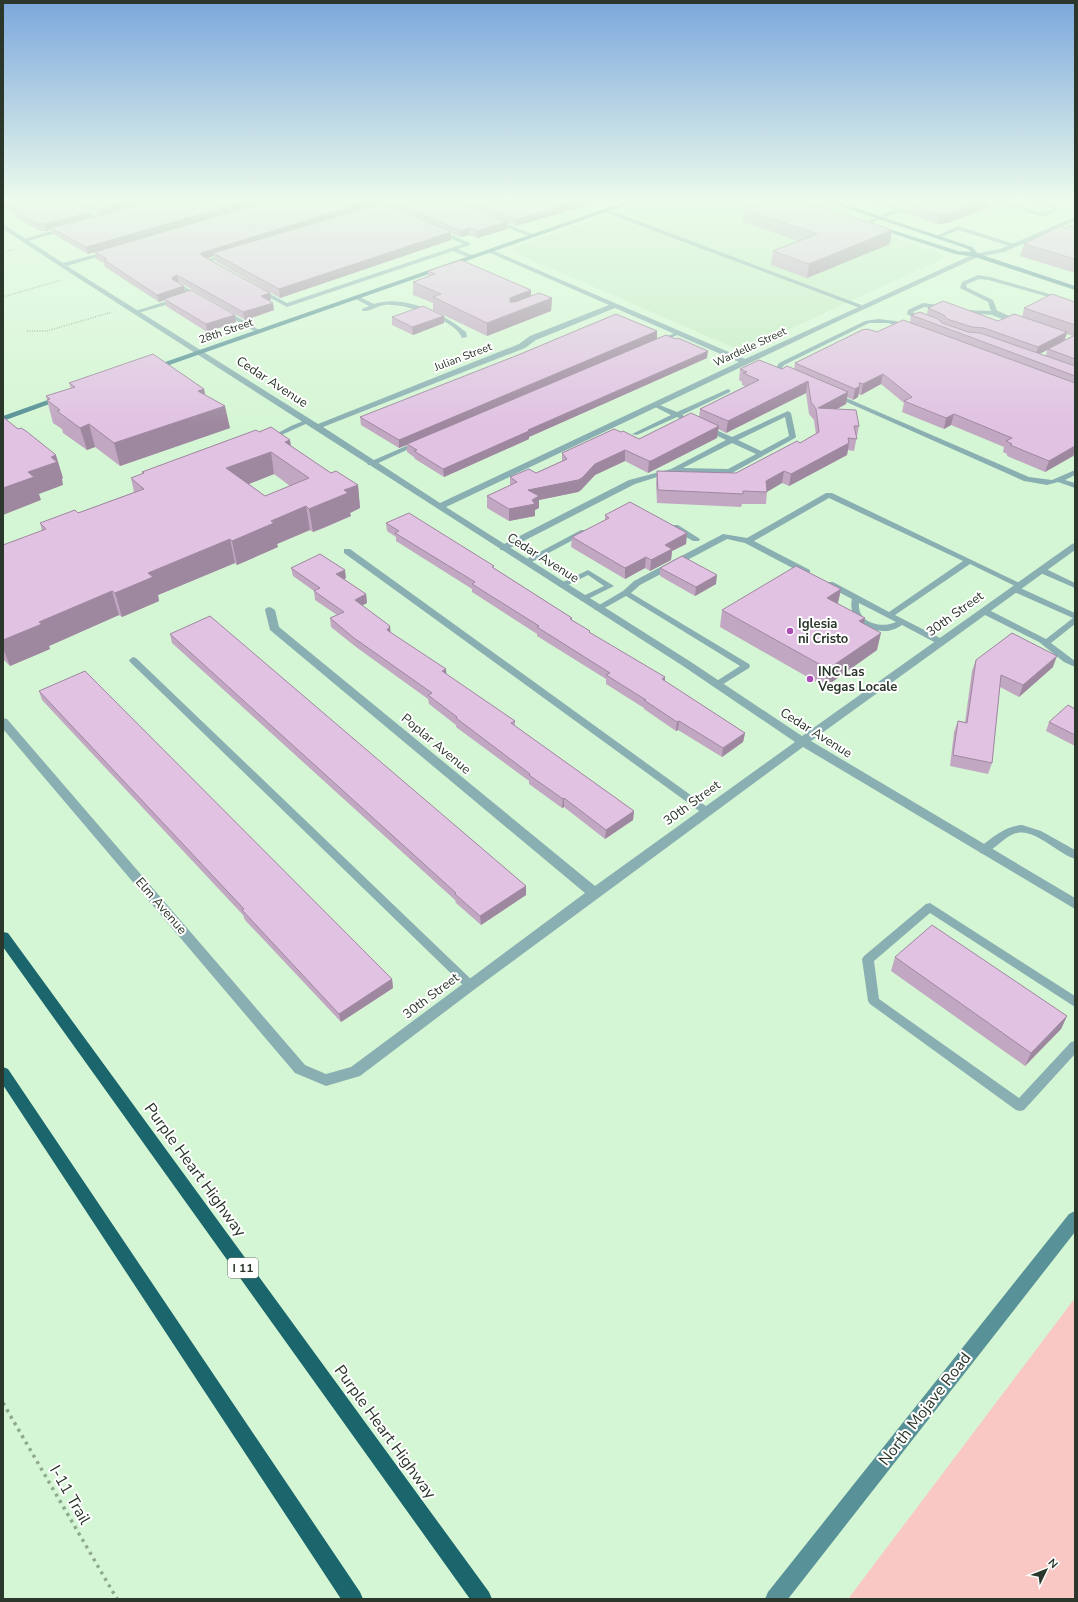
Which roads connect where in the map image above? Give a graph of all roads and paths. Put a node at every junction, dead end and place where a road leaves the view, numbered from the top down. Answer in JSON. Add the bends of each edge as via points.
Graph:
{"nodes":[{"id":1,"x":77,"y":275,"type":"joint"},
{"id":2,"x":377,"y":275,"type":"edge"},
{"id":3,"x":422,"y":275,"type":"edge"},
{"id":4,"x":545,"y":275,"type":"edge"},
{"id":5,"x":776,"y":275,"type":"edge"},
{"id":6,"x":933,"y":275,"type":"edge"},
{"id":7,"x":1035,"y":275,"type":"edge"},
{"id":8,"x":178,"y":285,"type":"edge"},
{"id":9,"x":253,"y":287,"type":"edge"},
{"id":10,"x":1075,"y":288,"type":"edge"},
{"id":11,"x":194,"y":294,"type":"junction"},
{"id":12,"x":187,"y":296,"type":"edge"},
{"id":13,"x":3,"y":297,"type":"edge"},
{"id":14,"x":356,"y":297,"type":"junction"},
{"id":15,"x":180,"y":298,"type":"edge"},
{"id":16,"x":208,"y":302,"type":"edge"},
{"id":17,"x":616,"y":305,"type":"junction"},
{"id":18,"x":374,"y":307,"type":"junction"},
{"id":19,"x":862,"y":307,"type":"junction"},
{"id":20,"x":1075,"y":309,"type":"edge"},
{"id":21,"x":132,"y":310,"type":"junction"},
{"id":22,"x":221,"y":310,"type":"edge"},
{"id":23,"x":364,"y":310,"type":"dead end"},
{"id":24,"x":995,"y":313,"type":"junction"},
{"id":25,"x":933,"y":325,"type":"edge"},
{"id":26,"x":1030,"y":326,"type":"edge"},
{"id":27,"x":915,"y":330,"type":"edge"},
{"id":28,"x":27,"y":331,"type":"dead end"},
{"id":29,"x":258,"y":331,"type":"junction"},
{"id":30,"x":679,"y":333,"type":"junction"},
{"id":31,"x":464,"y":337,"type":"dead end"},
{"id":32,"x":650,"y":345,"type":"edge"},
{"id":33,"x":200,"y":351,"type":"junction"},
{"id":34,"x":746,"y":362,"type":"junction"},
{"id":35,"x":141,"y":371,"type":"edge"},
{"id":36,"x":798,"y":379,"type":"edge"},
{"id":37,"x":728,"y":391,"type":"dead end"},
{"id":38,"x":826,"y":391,"type":"edge"},
{"id":39,"x":67,"y":397,"type":"edge"},
{"id":40,"x":655,"y":405,"type":"junction"},
{"id":41,"x":678,"y":414,"type":"junction"},
{"id":42,"x":3,"y":419,"type":"edge"},
{"id":43,"x":308,"y":421,"type":"junction"},
{"id":44,"x":317,"y":427,"type":"junction"},
{"id":45,"x":635,"y":434,"type":"dead end"},
{"id":46,"x":275,"y":436,"type":"edge"},
{"id":47,"x":430,"y":438,"type":"edge"},
{"id":48,"x":732,"y":440,"type":"junction"},
{"id":49,"x":762,"y":454,"type":"junction"},
{"id":50,"x":372,"y":463,"type":"junction"},
{"id":51,"x":674,"y":470,"type":"junction"},
{"id":52,"x":1075,"y":472,"type":"edge"},
{"id":53,"x":1059,"y":480,"type":"junction"},
{"id":54,"x":1075,"y":486,"type":"edge"},
{"id":55,"x":439,"y":507,"type":"junction"},
{"id":56,"x":669,"y":524,"type":"edge"},
{"id":57,"x":594,"y":526,"type":"edge"},
{"id":58,"x":696,"y":539,"type":"dead end"},
{"id":59,"x":748,"y":541,"type":"junction"},
{"id":60,"x":1075,"y":546,"type":"edge"},
{"id":61,"x":503,"y":548,"type":"junction"},
{"id":62,"x":347,"y":551,"type":"dead end"},
{"id":63,"x":969,"y":561,"type":"junction"},
{"id":64,"x":525,"y":562,"type":"junction"},
{"id":65,"x":1041,"y":570,"type":"junction"},
{"id":66,"x":561,"y":585,"type":"junction"},
{"id":67,"x":1075,"y":586,"type":"edge"},
{"id":68,"x":1017,"y":587,"type":"junction"},
{"id":69,"x":626,"y":594,"type":"junction"},
{"id":70,"x":856,"y":598,"type":"junction"},
{"id":71,"x":584,"y":599,"type":"junction"},
{"id":72,"x":598,"y":608,"type":"junction"},
{"id":73,"x":270,"y":610,"type":"dead end"},
{"id":74,"x":984,"y":611,"type":"junction"},
{"id":75,"x":889,"y":615,"type":"junction"},
{"id":76,"x":1075,"y":616,"type":"edge"},
{"id":77,"x":1075,"y":620,"type":"edge"},
{"id":78,"x":902,"y":622,"type":"junction"},
{"id":79,"x":941,"y":642,"type":"junction"},
{"id":80,"x":1046,"y":643,"type":"junction"},
{"id":81,"x":133,"y":660,"type":"dead end"},
{"id":82,"x":1075,"y":664,"type":"edge"},
{"id":83,"x":717,"y":684,"type":"junction"},
{"id":84,"x":3,"y":722,"type":"edge"},
{"id":85,"x":803,"y":742,"type":"junction"},
{"id":86,"x":706,"y":811,"type":"junction"},
{"id":87,"x":984,"y":850,"type":"junction"},
{"id":88,"x":1075,"y":855,"type":"edge"},
{"id":89,"x":594,"y":893,"type":"junction"},
{"id":90,"x":1075,"y":904,"type":"edge"},
{"id":91,"x":3,"y":937,"type":"edge"},
{"id":92,"x":470,"y":985,"type":"junction"},
{"id":93,"x":1075,"y":1002,"type":"edge"},
{"id":94,"x":1075,"y":1046,"type":"edge"},
{"id":95,"x":3,"y":1072,"type":"edge"},
{"id":96,"x":326,"y":1080,"type":"joint"},
{"id":97,"x":1075,"y":1219,"type":"edge"},
{"id":98,"x":3,"y":1403,"type":"edge"},
{"id":99,"x":117,"y":1599,"type":"edge"},
{"id":100,"x":353,"y":1599,"type":"edge"},
{"id":101,"x":482,"y":1599,"type":"edge"},
{"id":102,"x":774,"y":1599,"type":"edge"}],
"edges":[{"from":1,"to":13,"type":"path"},
{"from":1,"to":21,"type":"street","name":"Cedar Avenue"},
{"from":2,"to":9,"type":"lane","via":[[287,305]]},
{"from":3,"to":14,"type":"street","name":"28th Street"},
{"from":4,"to":17,"type":"street"},
{"from":5,"to":19,"type":"lane"},
{"from":6,"to":19,"type":"street","name":"Wardelle Street"},
{"from":7,"to":10,"type":"street"},
{"from":8,"to":11,"type":"lane"},
{"from":11,"to":12,"type":"lane"},
{"from":11,"to":16,"type":"lane"},
{"from":14,"to":18,"type":"lane"},
{"from":14,"to":29,"type":"street","name":"28th Street"},
{"from":15,"to":21,"type":"lane"},
{"from":17,"to":30,"type":"street"},
{"from":17,"to":44,"type":"street","name":"Julian Street","via":[[533,338],[522,346]]},
{"from":18,"to":23,"type":"lane"},
{"from":18,"to":31,"type":"lane","via":[[384,303],[417,308],[448,322],[462,331]]},
{"from":19,"to":34,"type":"street","name":"Wardelle Street"},
{"from":20,"to":24,"type":"lane","via":[[1056,302],[1051,296],[988,278],[978,277],[964,284],[963,288],[991,301]]},
{"from":21,"to":28,"type":"path","via":[[47,331]]},
{"from":21,"to":33,"type":"street","name":"Cedar Avenue"},
{"from":22,"to":29,"type":"lane"},
{"from":24,"to":25,"type":"lane","via":[[923,305],[910,312]]},
{"from":24,"to":26,"type":"street"},
{"from":27,"to":36,"type":"lane","via":[[885,320],[867,322],[781,364],[779,368],[784,373]]},
{"from":29,"to":33,"type":"street","name":"28th Street"},
{"from":30,"to":32,"type":"lane"},
{"from":30,"to":34,"type":"street"},
{"from":33,"to":35,"type":"street","name":"28th Street"},
{"from":33,"to":43,"type":"street","name":"Cedar Avenue"},
{"from":34,"to":40,"type":"street","name":"Wardelle Street"},
{"from":37,"to":41,"type":"lane"},
{"from":38,"to":53,"type":"lane","via":[[1027,479],[1042,482]]},
{"from":39,"to":42,"type":"street"},
{"from":40,"to":41,"type":"lane"},
{"from":40,"to":55,"type":"street","name":"Wardelle Street"},
{"from":41,"to":45,"type":"lane"},
{"from":41,"to":48,"type":"lane"},
{"from":43,"to":44,"type":"street","name":"Cedar Avenue"},
{"from":43,"to":46,"type":"lane"},
{"from":44,"to":50,"type":"street","name":"Cedar Avenue"},
{"from":47,"to":50,"type":"lane"},
{"from":48,"to":49,"type":"lane"},
{"from":48,"to":49,"type":"lane","via":[[788,413],[793,437]]},
{"from":48,"to":51,"type":"lane"},
{"from":49,"to":51,"type":"lane","via":[[729,471]]},
{"from":50,"to":55,"type":"street","name":"Cedar Avenue"},
{"from":51,"to":61,"type":"lane","via":[[632,482]]},
{"from":52,"to":53,"type":"lane"},
{"from":53,"to":54,"type":"lane"},
{"from":55,"to":61,"type":"street","name":"Cedar Avenue"},
{"from":56,"to":58,"type":"lane"},
{"from":57,"to":64,"type":"lane"},
{"from":59,"to":63,"type":"lane","via":[[829,495]]},
{"from":59,"to":69,"type":"lane","via":[[726,536],[637,583]]},
{"from":59,"to":70,"type":"lane"},
{"from":60,"to":65,"type":"street","name":"30th Street"},
{"from":61,"to":64,"type":"street","name":"Cedar Avenue"},
{"from":62,"to":86,"type":"lane"},
{"from":63,"to":68,"type":"lane"},
{"from":63,"to":75,"type":"lane"},
{"from":64,"to":66,"type":"street","name":"Cedar Avenue"},
{"from":65,"to":67,"type":"lane"},
{"from":65,"to":68,"type":"street","name":"30th Street"},
{"from":66,"to":71,"type":"street","name":"Cedar Avenue"},
{"from":66,"to":71,"type":"lane","via":[[588,572],[610,586]]},
{"from":68,"to":74,"type":"street","name":"30th Street"},
{"from":68,"to":76,"type":"lane"},
{"from":69,"to":72,"type":"lane"},
{"from":69,"to":83,"type":"lane","via":[[746,666]]},
{"from":70,"to":75,"type":"lane"},
{"from":70,"to":78,"type":"lane","via":[[856,614],[863,621],[877,627],[889,628]]},
{"from":71,"to":72,"type":"street","name":"Cedar Avenue"},
{"from":72,"to":83,"type":"street","name":"Cedar Avenue"},
{"from":73,"to":89,"type":"street","name":"Poplar Avenue","via":[[274,628]]},
{"from":74,"to":79,"type":"street","name":"30th Street"},
{"from":74,"to":80,"type":"lane"},
{"from":75,"to":78,"type":"lane"},
{"from":77,"to":80,"type":"lane"},
{"from":78,"to":79,"type":"lane"},
{"from":79,"to":85,"type":"street","name":"30th Street"},
{"from":80,"to":82,"type":"lane"},
{"from":81,"to":92,"type":"lane"},
{"from":83,"to":85,"type":"street","name":"Cedar Avenue"},
{"from":84,"to":96,"type":"street","name":"Elm Avenue","via":[[300,1069]]},
{"from":85,"to":86,"type":"street","name":"30th Street"},
{"from":85,"to":87,"type":"street","name":"Cedar Avenue"},
{"from":86,"to":89,"type":"street","name":"30th Street"},
{"from":87,"to":88,"type":"lane","via":[[1002,835],[1016,829],[1029,829]]},
{"from":87,"to":90,"type":"street","name":"Cedar Avenue"},
{"from":89,"to":92,"type":"street","name":"30th Street"},
{"from":91,"to":101,"type":"highway","name":"Purple Heart Highway","number":"I 11"},
{"from":92,"to":96,"type":"street","name":"30th Street","via":[[355,1072]]},
{"from":93,"to":94,"type":"lane","via":[[930,907],[868,960],[874,1001],[1020,1106]]},
{"from":95,"to":100,"type":"highway"},
{"from":97,"to":102,"type":"street","name":"North Mojave Road"},
{"from":98,"to":99,"type":"path","name":"I-11 Trail"}]}
